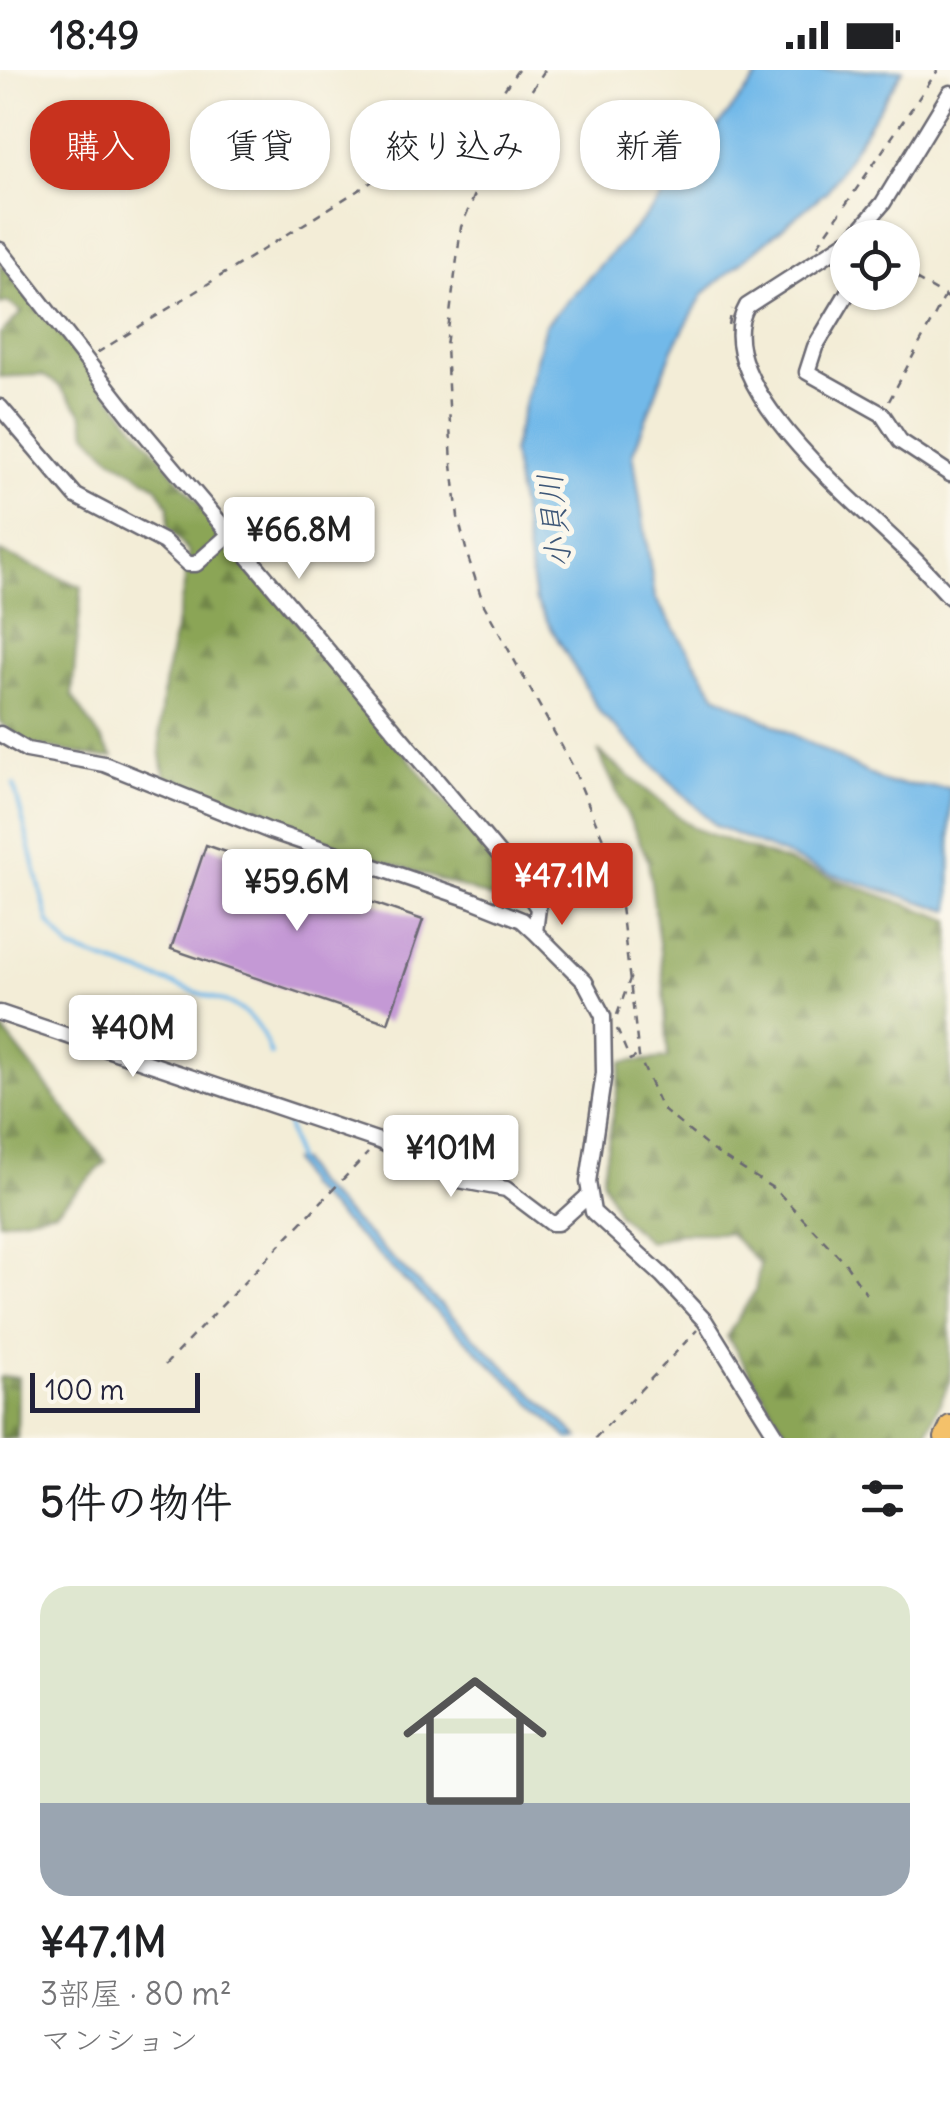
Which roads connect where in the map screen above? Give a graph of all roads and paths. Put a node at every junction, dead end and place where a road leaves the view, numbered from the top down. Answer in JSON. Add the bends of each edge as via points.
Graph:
{"nodes":[{"id":1,"x":518,"y":70,"type":"edge"},
{"id":2,"x":545,"y":70,"type":"edge"},
{"id":3,"x":950,"y":93,"type":"edge"},
{"id":4,"x":496,"y":100,"type":"edge"},
{"id":5,"x":358,"y":190,"type":"edge"},
{"id":6,"x":465,"y":190,"type":"edge"},
{"id":7,"x":475,"y":193,"type":"junction"},
{"id":8,"x":870,"y":220,"type":"edge"},
{"id":9,"x":0,"y":250,"type":"edge"},
{"id":10,"x":830,"y":253,"type":"edge"},
{"id":11,"x":920,"y":282,"type":"edge"},
{"id":12,"x":948,"y":298,"type":"edge"},
{"id":13,"x":837,"y":310,"type":"edge"},
{"id":14,"x":87,"y":358,"type":"junction"},
{"id":15,"x":2,"y":414,"type":"edge"},
{"id":16,"x":882,"y":414,"type":"junction"},
{"id":17,"x":950,"y":474,"type":"edge"},
{"id":18,"x":230,"y":534,"type":"junction"},
{"id":19,"x":950,"y":596,"type":"edge"},
{"id":20,"x":0,"y":734,"type":"edge"},
{"id":21,"x":535,"y":932,"type":"junction"},
{"id":22,"x":632,"y":974,"type":"junction"},
{"id":23,"x":0,"y":1012,"type":"edge"},
{"id":24,"x":639,"y":1056,"type":"junction"},
{"id":25,"x":379,"y":1141,"type":"junction"},
{"id":26,"x":589,"y":1195,"type":"junction"},
{"id":27,"x":866,"y":1294,"type":"dead end"},
{"id":28,"x":705,"y":1322,"type":"junction"},
{"id":29,"x":165,"y":1365,"type":"dead end"},
{"id":30,"x":950,"y":1425,"type":"edge"},
{"id":31,"x":595,"y":1438,"type":"edge"},
{"id":32,"x":778,"y":1438,"type":"edge"},
{"id":33,"x":944,"y":1438,"type":"edge"}],
"edges":[{"from":1,"to":4,"type":"path"},
{"from":2,"to":7,"type":"path"},
{"from":3,"to":8,"type":"street"},
{"from":5,"to":14,"type":"path"},
{"from":6,"to":7,"type":"path"},
{"from":7,"to":22,"type":"path","via":[[461,227],[446,346],[458,517],[484,606],[571,763],[606,846]]},
{"from":9,"to":14,"type":"street"},
{"from":10,"to":19,"type":"street","via":[[747,306],[740,330],[743,357],[796,444]]},
{"from":11,"to":12,"type":"path"},
{"from":12,"to":16,"type":"path"},
{"from":13,"to":16,"type":"street","via":[[806,372]]},
{"from":14,"to":18,"type":"street"},
{"from":15,"to":18,"type":"street","via":[[76,496],[164,542],[188,564]]},
{"from":16,"to":17,"type":"street","via":[[900,441]]},
{"from":18,"to":21,"type":"street","via":[[514,872],[538,908]]},
{"from":20,"to":21,"type":"street","via":[[26,750],[121,770],[270,831],[472,900]]},
{"from":21,"to":26,"type":"street","via":[[585,982],[603,1016],[604,1073]]},
{"from":22,"to":24,"type":"path"},
{"from":22,"to":24,"type":"path","via":[[613,1024],[630,1060]]},
{"from":23,"to":25,"type":"street"},
{"from":24,"to":27,"type":"path","via":[[662,1109],[776,1190]]},
{"from":25,"to":26,"type":"street","via":[[459,1180],[506,1189],[552,1223]]},
{"from":25,"to":29,"type":"path"},
{"from":26,"to":28,"type":"street","via":[[600,1222]]},
{"from":28,"to":31,"type":"path"},
{"from":28,"to":32,"type":"street"},
{"from":30,"to":33,"type":"main road"}]}
